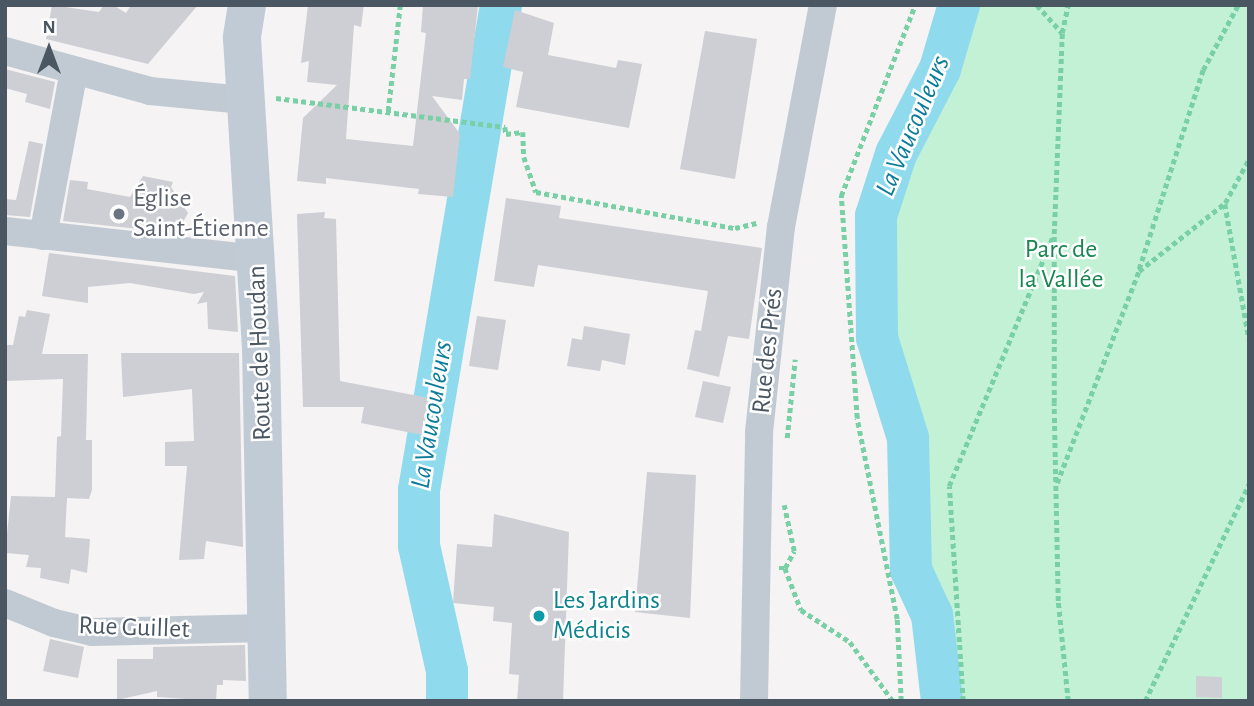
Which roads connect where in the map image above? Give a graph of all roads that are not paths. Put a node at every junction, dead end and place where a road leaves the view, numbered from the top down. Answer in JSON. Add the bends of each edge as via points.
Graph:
{"nodes":[{"id":1,"x":247,"y":5,"type":"edge"},
{"id":2,"x":823,"y":5,"type":"edge"},
{"id":3,"x":5,"y":51,"type":"edge"},
{"id":4,"x":74,"y":71,"type":"junction"},
{"id":5,"x":244,"y":97,"type":"junction"},
{"id":6,"x":5,"y":231,"type":"edge"},
{"id":7,"x":43,"y":236,"type":"junction"},
{"id":8,"x":257,"y":259,"type":"junction"},
{"id":9,"x":5,"y":603,"type":"edge"},
{"id":10,"x":267,"y":628,"type":"junction"},
{"id":11,"x":268,"y":701,"type":"edge"},
{"id":12,"x":754,"y":701,"type":"edge"}],
"edges":[{"from":1,"to":5,"type":"street","name":"Route de Houdan","via":[[242,38]]},
{"from":2,"to":12,"type":"street","name":"Rue des Prés","via":[[781,227],[759,432]]},
{"from":3,"to":4,"type":"street"},
{"from":4,"to":5,"type":"street","via":[[150,91]]},
{"from":4,"to":7,"type":"street"},
{"from":5,"to":8,"type":"street","name":"Route de Houdan"},
{"from":6,"to":7,"type":"street"},
{"from":7,"to":8,"type":"street"},
{"from":8,"to":10,"type":"street","name":"Route de Houdan"},
{"from":9,"to":10,"type":"street","name":"Rue Guillet","via":[[92,632]]},
{"from":10,"to":11,"type":"street","name":"Route de Houdan"}]}
